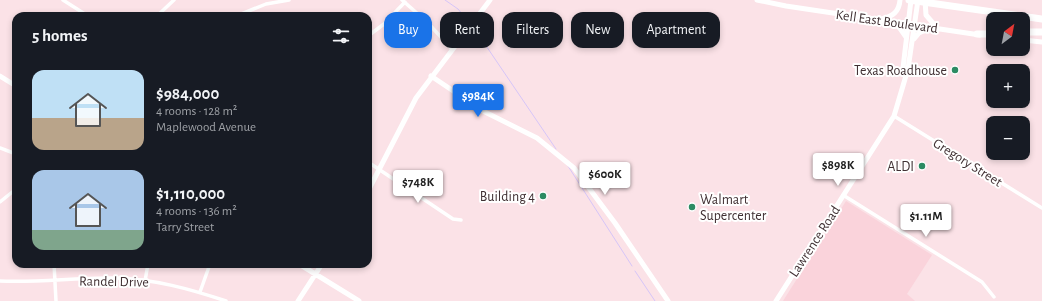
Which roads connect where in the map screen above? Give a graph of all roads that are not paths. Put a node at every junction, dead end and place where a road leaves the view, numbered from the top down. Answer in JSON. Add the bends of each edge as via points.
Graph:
{"nodes":[{"id":1,"x":63,"y":0,"type":"edge"},
{"id":2,"x":174,"y":0,"type":"edge"},
{"id":3,"x":289,"y":0,"type":"edge"},
{"id":4,"x":490,"y":0,"type":"edge"},
{"id":5,"x":758,"y":0,"type":"edge"},
{"id":6,"x":900,"y":0,"type":"edge"},
{"id":7,"x":910,"y":0,"type":"edge"},
{"id":8,"x":918,"y":0,"type":"edge"},
{"id":9,"x":925,"y":0,"type":"edge"},
{"id":10,"x":404,"y":1,"type":"edge"},
{"id":11,"x":70,"y":2,"type":"edge"},
{"id":12,"x":83,"y":12,"type":"edge"},
{"id":13,"x":161,"y":12,"type":"edge"},
{"id":14,"x":246,"y":12,"type":"edge"},
{"id":15,"x":1042,"y":19,"type":"edge"},
{"id":16,"x":879,"y":20,"type":"junction"},
{"id":17,"x":892,"y":22,"type":"junction"},
{"id":18,"x":908,"y":24,"type":"junction"},
{"id":19,"x":915,"y":26,"type":"junction"},
{"id":20,"x":932,"y":28,"type":"junction"},
{"id":21,"x":938,"y":29,"type":"junction"},
{"id":22,"x":1030,"y":32,"type":"edge"},
{"id":23,"x":1042,"y":32,"type":"edge"},
{"id":24,"x":372,"y":33,"type":"edge"},
{"id":25,"x":977,"y":34,"type":"joint"},
{"id":26,"x":986,"y":35,"type":"edge"},
{"id":27,"x":906,"y":37,"type":"junction"},
{"id":28,"x":1030,"y":41,"type":"edge"},
{"id":29,"x":1042,"y":42,"type":"edge"},
{"id":30,"x":912,"y":44,"type":"junction"},
{"id":31,"x":452,"y":49,"type":"junction"},
{"id":32,"x":0,"y":76,"type":"edge"},
{"id":33,"x":431,"y":76,"type":"junction"},
{"id":34,"x":905,"y":76,"type":"junction"},
{"id":35,"x":12,"y":84,"type":"edge"},
{"id":36,"x":894,"y":116,"type":"junction"},
{"id":37,"x":0,"y":148,"type":"edge"},
{"id":38,"x":12,"y":152,"type":"edge"},
{"id":39,"x":372,"y":165,"type":"edge"},
{"id":40,"x":379,"y":170,"type":"junction"},
{"id":41,"x":372,"y":183,"type":"edge"},
{"id":42,"x":12,"y":192,"type":"edge"},
{"id":43,"x":843,"y":195,"type":"junction"},
{"id":44,"x":0,"y":202,"type":"edge"},
{"id":45,"x":1042,"y":208,"type":"edge"},
{"id":46,"x":461,"y":220,"type":"dead end"},
{"id":47,"x":54,"y":268,"type":"edge"},
{"id":48,"x":147,"y":268,"type":"edge"},
{"id":49,"x":209,"y":268,"type":"edge"},
{"id":50,"x":305,"y":268,"type":"edge"},
{"id":51,"x":319,"y":268,"type":"edge"},
{"id":52,"x":315,"y":274,"type":"junction"},
{"id":53,"x":55,"y":280,"type":"junction"},
{"id":54,"x":0,"y":281,"type":"edge"},
{"id":55,"x":145,"y":281,"type":"junction"},
{"id":56,"x":200,"y":292,"type":"junction"},
{"id":57,"x":994,"y":297,"type":"dead end"},
{"id":58,"x":56,"y":301,"type":"edge"},
{"id":59,"x":226,"y":301,"type":"edge"},
{"id":60,"x":298,"y":301,"type":"edge"},
{"id":61,"x":359,"y":301,"type":"edge"},
{"id":62,"x":668,"y":301,"type":"edge"},
{"id":63,"x":776,"y":301,"type":"edge"}],
"edges":[{"from":1,"to":11,"type":"street"},
{"from":2,"to":13,"type":"street"},
{"from":3,"to":14,"type":"street","via":[[266,4]]},
{"from":4,"to":31,"type":"street"},
{"from":5,"to":16,"type":"street","name":"Kell East Boulevard"},
{"from":6,"to":16,"type":"street","via":[[895,13]]},
{"from":7,"to":15,"type":"highway"},
{"from":7,"to":18,"type":"street","name":"Lawrence Road"},
{"from":8,"to":19,"type":"street","name":"Lawrence Road"},
{"from":9,"to":21,"type":"street","via":[[926,15]]},
{"from":10,"to":24,"type":"street","via":[[384,24]]},
{"from":10,"to":31,"type":"street"},
{"from":11,"to":12,"type":"street"},
{"from":16,"to":17,"type":"street","name":"Kell East Boulevard"},
{"from":17,"to":18,"type":"street","name":"Kell East Boulevard"},
{"from":17,"to":27,"type":"street","via":[[900,27]]},
{"from":18,"to":19,"type":"street","name":"Kell East Boulevard"},
{"from":18,"to":27,"type":"street","name":"Lawrence Road"},
{"from":19,"to":20,"type":"street","name":"Kell East Boulevard"},
{"from":19,"to":30,"type":"street","name":"Lawrence Road"},
{"from":20,"to":21,"type":"street","name":"Kell East Boulevard"},
{"from":20,"to":30,"type":"street","via":[[915,36]]},
{"from":21,"to":25,"type":"street","name":"Kell East Boulevard"},
{"from":22,"to":23,"type":"highway"},
{"from":25,"to":26,"type":"highway"},
{"from":27,"to":34,"type":"street","name":"Lawrence Road","via":[[903,68]]},
{"from":28,"to":29,"type":"street"},
{"from":30,"to":34,"type":"street","name":"Lawrence Road"},
{"from":31,"to":33,"type":"street"},
{"from":32,"to":35,"type":"street"},
{"from":33,"to":40,"type":"street","via":[[411,106]]},
{"from":33,"to":62,"type":"street","via":[[483,111],[537,138],[574,168]]},
{"from":34,"to":36,"type":"street","name":"Lawrence Road"},
{"from":36,"to":43,"type":"street","name":"Lawrence Road"},
{"from":36,"to":45,"type":"street","name":"Gregory Street"},
{"from":37,"to":38,"type":"street"},
{"from":39,"to":40,"type":"street"},
{"from":40,"to":41,"type":"street"},
{"from":40,"to":46,"type":"street","via":[[453,219]]},
{"from":42,"to":44,"type":"street"},
{"from":43,"to":57,"type":"street","via":[[982,282]]},
{"from":43,"to":63,"type":"street","name":"Lawrence Road"},
{"from":47,"to":53,"type":"street"},
{"from":48,"to":55,"type":"street"},
{"from":49,"to":56,"type":"street"},
{"from":50,"to":52,"type":"street"},
{"from":51,"to":52,"type":"street"},
{"from":52,"to":60,"type":"street"},
{"from":52,"to":61,"type":"street"},
{"from":53,"to":54,"type":"street","name":"Randel Drive"},
{"from":53,"to":55,"type":"street","name":"Randel Drive","via":[[115,278]]},
{"from":53,"to":58,"type":"street"},
{"from":55,"to":56,"type":"street","name":"Randel Drive"},
{"from":56,"to":59,"type":"street","name":"Randel Drive"}]}
